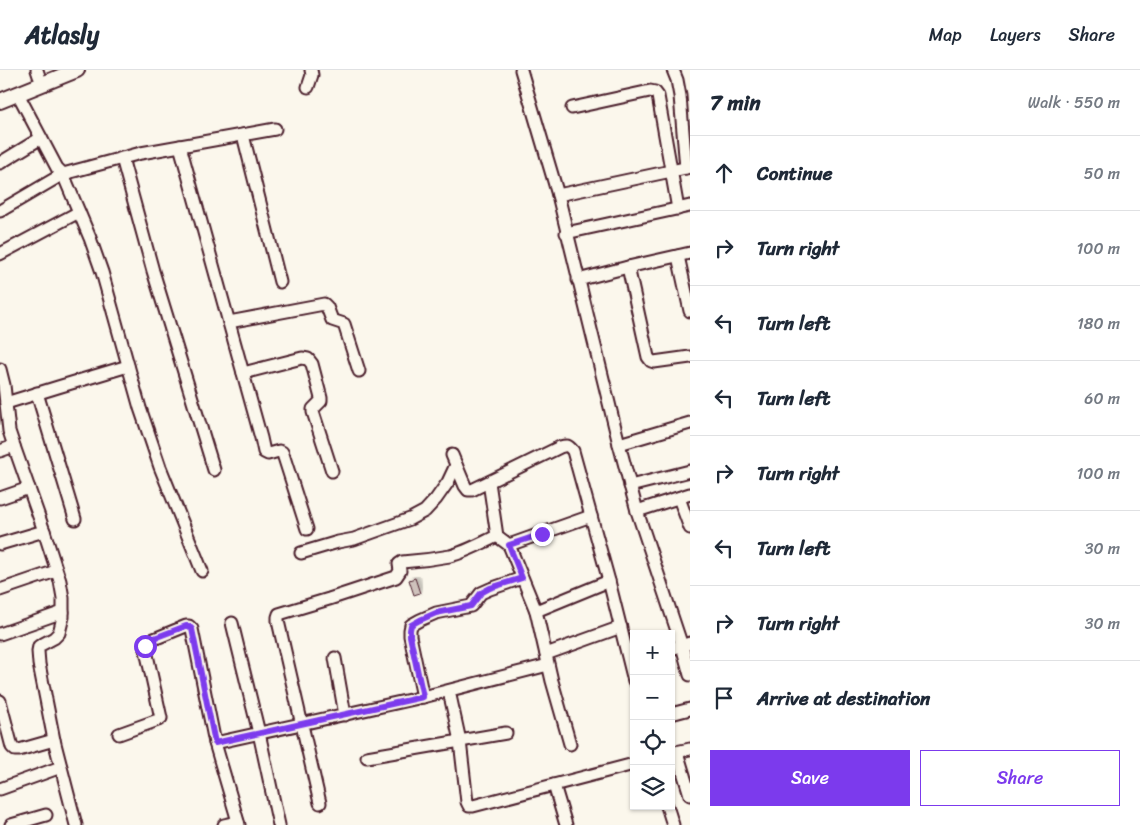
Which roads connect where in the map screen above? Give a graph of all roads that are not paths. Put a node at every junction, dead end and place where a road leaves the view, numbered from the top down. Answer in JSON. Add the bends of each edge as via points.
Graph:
{"nodes":[{"id":1,"x":53,"y":70,"type":"edge"},
{"id":2,"x":77,"y":70,"type":"edge"},
{"id":3,"x":311,"y":70,"type":"edge"},
{"id":4,"x":521,"y":70,"type":"edge"},
{"id":5,"x":672,"y":70,"type":"edge"},
{"id":6,"x":38,"y":73,"type":"edge"},
{"id":7,"x":308,"y":87,"type":"dead end"},
{"id":8,"x":0,"y":91,"type":"edge"},
{"id":9,"x":18,"y":94,"type":"junction"},
{"id":10,"x":0,"y":101,"type":"edge"},
{"id":11,"x":572,"y":108,"type":"dead end"},
{"id":12,"x":275,"y":129,"type":"dead end"},
{"id":13,"x":243,"y":135,"type":"junction"},
{"id":14,"x":41,"y":138,"type":"junction"},
{"id":15,"x":180,"y":146,"type":"junction"},
{"id":16,"x":122,"y":158,"type":"junction"},
{"id":17,"x":0,"y":163,"type":"edge"},
{"id":18,"x":688,"y":168,"type":"edge"},
{"id":19,"x":672,"y":171,"type":"junction"},
{"id":20,"x":63,"y":174,"type":"junction"},
{"id":21,"x":558,"y":195,"type":"junction"},
{"id":22,"x":690,"y":206,"type":"edge"},
{"id":23,"x":678,"y":209,"type":"junction"},
{"id":24,"x":0,"y":211,"type":"edge"},
{"id":25,"x":79,"y":212,"type":"junction"},
{"id":26,"x":566,"y":233,"type":"junction"},
{"id":27,"x":0,"y":254,"type":"edge"},
{"id":28,"x":684,"y":255,"type":"edge"},
{"id":29,"x":628,"y":267,"type":"junction"},
{"id":30,"x":578,"y":280,"type":"junction"},
{"id":31,"x":280,"y":282,"type":"dead end"},
{"id":32,"x":690,"y":312,"type":"edge"},
{"id":33,"x":229,"y":322,"type":"junction"},
{"id":34,"x":690,"y":357,"type":"edge"},
{"id":35,"x":128,"y":366,"type":"junction"},
{"id":36,"x":0,"y":368,"type":"edge"},
{"id":37,"x":360,"y":371,"type":"dead end"},
{"id":38,"x":243,"y":373,"type":"junction"},
{"id":39,"x":37,"y":393,"type":"junction"},
{"id":40,"x":6,"y":403,"type":"junction"},
{"id":41,"x":690,"y":423,"type":"edge"},
{"id":42,"x":619,"y":444,"type":"junction"},
{"id":43,"x":14,"y":446,"type":"junction"},
{"id":44,"x":0,"y":451,"type":"edge"},
{"id":45,"x":214,"y":470,"type":"dead end"},
{"id":46,"x":690,"y":471,"type":"edge"},
{"id":47,"x":332,"y":472,"type":"dead end"},
{"id":48,"x":489,"y":482,"type":"junction"},
{"id":49,"x":630,"y":486,"type":"junction"},
{"id":50,"x":29,"y":488,"type":"junction"},
{"id":51,"x":684,"y":496,"type":"edge"},
{"id":52,"x":0,"y":498,"type":"edge"},
{"id":53,"x":637,"y":511,"type":"junction"},
{"id":54,"x":591,"y":516,"type":"junction"},
{"id":55,"x":76,"y":520,"type":"dead end"},
{"id":56,"x":690,"y":528,"type":"edge"},
{"id":57,"x":307,"y":529,"type":"dead end"},
{"id":58,"x":44,"y":531,"type":"junction"},
{"id":59,"x":497,"y":536,"type":"junction"},
{"id":60,"x":0,"y":544,"type":"edge"},
{"id":61,"x":509,"y":545,"type":"junction"},
{"id":62,"x":302,"y":553,"type":"dead end"},
{"id":63,"x":56,"y":571,"type":"junction"},
{"id":64,"x":202,"y":571,"type":"dead end"},
{"id":65,"x":522,"y":578,"type":"junction"},
{"id":66,"x":609,"y":581,"type":"junction"},
{"id":67,"x":0,"y":590,"type":"edge"},
{"id":68,"x":536,"y":611,"type":"junction"},
{"id":69,"x":63,"y":612,"type":"junction"},
{"id":70,"x":232,"y":623,"type":"dead end"},
{"id":71,"x":621,"y":627,"type":"junction"},
{"id":72,"x":0,"y":634,"type":"edge"},
{"id":73,"x":681,"y":646,"type":"edge"},
{"id":74,"x":630,"y":657,"type":"edge"},
{"id":75,"x":335,"y":658,"type":"dead end"},
{"id":76,"x":547,"y":660,"type":"junction"},
{"id":77,"x":690,"y":675,"type":"edge"},
{"id":78,"x":449,"y":691,"type":"junction"},
{"id":79,"x":423,"y":697,"type":"junction"},
{"id":80,"x":0,"y":701,"type":"edge"},
{"id":81,"x":690,"y":709,"type":"edge"},
{"id":82,"x":675,"y":713,"type":"edge"},
{"id":83,"x":345,"y":715,"type":"junction"},
{"id":84,"x":301,"y":724,"type":"junction"},
{"id":85,"x":259,"y":733,"type":"junction"},
{"id":86,"x":506,"y":733,"type":"dead end"},
{"id":87,"x":119,"y":734,"type":"dead end"},
{"id":88,"x":54,"y":740,"type":"junction"},
{"id":89,"x":460,"y":741,"type":"junction"},
{"id":90,"x":215,"y":743,"type":"junction"},
{"id":91,"x":570,"y":744,"type":"dead end"},
{"id":92,"x":690,"y":749,"type":"edge"},
{"id":93,"x":675,"y":753,"type":"edge"},
{"id":94,"x":675,"y":756,"type":"edge"},
{"id":95,"x":367,"y":757,"type":"dead end"},
{"id":96,"x":630,"y":765,"type":"edge"},
{"id":97,"x":61,"y":767,"type":"junction"},
{"id":98,"x":554,"y":785,"type":"junction"},
{"id":99,"x":0,"y":788,"type":"edge"},
{"id":100,"x":690,"y":795,"type":"edge"},
{"id":101,"x":320,"y":803,"type":"dead end"},
{"id":102,"x":668,"y":810,"type":"edge"},
{"id":103,"x":46,"y":815,"type":"dead end"},
{"id":104,"x":238,"y":823,"type":"edge"},
{"id":105,"x":11,"y":825,"type":"edge"},
{"id":106,"x":76,"y":825,"type":"edge"},
{"id":107,"x":224,"y":825,"type":"edge"},
{"id":108,"x":279,"y":825,"type":"edge"},
{"id":109,"x":566,"y":825,"type":"edge"},
{"id":110,"x":672,"y":825,"type":"edge"}],
"edges":[{"from":1,"to":6,"type":"main road"},
{"from":2,"to":9,"type":"main road"},
{"from":3,"to":7,"type":"street"},
{"from":4,"to":21,"type":"street"},
{"from":5,"to":18,"type":"street","via":[[680,96]]},
{"from":6,"to":8,"type":"main road"},
{"from":9,"to":10,"type":"main road"},
{"from":9,"to":14,"type":"street"},
{"from":11,"to":19,"type":"street","via":[[655,92]]},
{"from":12,"to":13,"type":"street"},
{"from":13,"to":15,"type":"street"},
{"from":13,"to":31,"type":"street"},
{"from":14,"to":17,"type":"street"},
{"from":14,"to":20,"type":"street"},
{"from":15,"to":16,"type":"street"},
{"from":15,"to":33,"type":"street"},
{"from":16,"to":20,"type":"street"},
{"from":16,"to":45,"type":"street"},
{"from":18,"to":19,"type":"street"},
{"from":19,"to":21,"type":"street"},
{"from":19,"to":23,"type":"street"},
{"from":20,"to":24,"type":"street"},
{"from":20,"to":25,"type":"street"},
{"from":21,"to":26,"type":"street"},
{"from":22,"to":23,"type":"street"},
{"from":23,"to":26,"type":"street"},
{"from":25,"to":27,"type":"street"},
{"from":25,"to":35,"type":"street","via":[[102,272]]},
{"from":26,"to":30,"type":"street"},
{"from":28,"to":29,"type":"street"},
{"from":28,"to":32,"type":"street"},
{"from":29,"to":30,"type":"street"},
{"from":29,"to":34,"type":"street","via":[[650,360]]},
{"from":30,"to":42,"type":"street"},
{"from":33,"to":37,"type":"street","via":[[324,304],[332,320],[344,324]]},
{"from":33,"to":38,"type":"street"},
{"from":35,"to":39,"type":"street"},
{"from":35,"to":64,"type":"street","via":[[160,466]]},
{"from":36,"to":40,"type":"street"},
{"from":38,"to":47,"type":"street","via":[[308,359],[321,398],[312,409]]},
{"from":38,"to":57,"type":"street","via":[[264,452],[279,451],[283,454]]},
{"from":39,"to":40,"type":"street"},
{"from":39,"to":55,"type":"street"},
{"from":40,"to":43,"type":"street"},
{"from":41,"to":42,"type":"street"},
{"from":42,"to":49,"type":"street"},
{"from":43,"to":44,"type":"street"},
{"from":43,"to":50,"type":"street"},
{"from":46,"to":49,"type":"street"},
{"from":48,"to":54,"type":"street","via":[[567,445],[573,451]]},
{"from":48,"to":59,"type":"street"},
{"from":48,"to":62,"type":"street","via":[[468,490],[454,460],[448,482],[425,511],[354,539]]},
{"from":49,"to":53,"type":"street"},
{"from":50,"to":52,"type":"street"},
{"from":50,"to":58,"type":"street"},
{"from":51,"to":53,"type":"street"},
{"from":51,"to":56,"type":"street"},
{"from":53,"to":73,"type":"street"},
{"from":54,"to":61,"type":"street"},
{"from":54,"to":66,"type":"street"},
{"from":58,"to":60,"type":"street"},
{"from":58,"to":63,"type":"street"},
{"from":59,"to":61,"type":"street"},
{"from":59,"to":84,"type":"street","via":[[451,555],[402,562],[399,564],[400,574],[396,577],[279,614]]},
{"from":61,"to":65,"type":"street"},
{"from":63,"to":67,"type":"street"},
{"from":63,"to":69,"type":"street"},
{"from":65,"to":68,"type":"street"},
{"from":65,"to":79,"type":"street","via":[[490,588],[481,593],[471,606],[436,613],[411,625],[410,636]]},
{"from":66,"to":68,"type":"street"},
{"from":66,"to":71,"type":"street"},
{"from":68,"to":76,"type":"street"},
{"from":69,"to":72,"type":"street"},
{"from":69,"to":88,"type":"street","via":[[59,633],[38,650]]},
{"from":70,"to":85,"type":"street"},
{"from":71,"to":74,"type":"street"},
{"from":71,"to":76,"type":"street"},
{"from":73,"to":77,"type":"street"},
{"from":75,"to":83,"type":"street"},
{"from":76,"to":78,"type":"street"},
{"from":76,"to":91,"type":"street"},
{"from":78,"to":79,"type":"street"},
{"from":78,"to":89,"type":"street"},
{"from":79,"to":83,"type":"street"},
{"from":80,"to":88,"type":"street","via":[[15,750]]},
{"from":81,"to":82,"type":"street"},
{"from":83,"to":84,"type":"street"},
{"from":84,"to":85,"type":"street"},
{"from":84,"to":101,"type":"street"},
{"from":85,"to":90,"type":"street"},
{"from":85,"to":108,"type":"street"},
{"from":86,"to":89,"type":"street"},
{"from":87,"to":90,"type":"street","via":[[161,718],[145,646],[149,640],[189,626]]},
{"from":88,"to":97,"type":"street"},
{"from":89,"to":95,"type":"street"},
{"from":89,"to":98,"type":"street","via":[[469,806]]},
{"from":90,"to":104,"type":"street"},
{"from":92,"to":93,"type":"street"},
{"from":94,"to":100,"type":"street"},
{"from":96,"to":98,"type":"street"},
{"from":97,"to":99,"type":"street"},
{"from":97,"to":106,"type":"street"},
{"from":98,"to":109,"type":"street"},
{"from":102,"to":110,"type":"street"},
{"from":103,"to":105,"type":"street"},
{"from":104,"to":107,"type":"street"}]}
